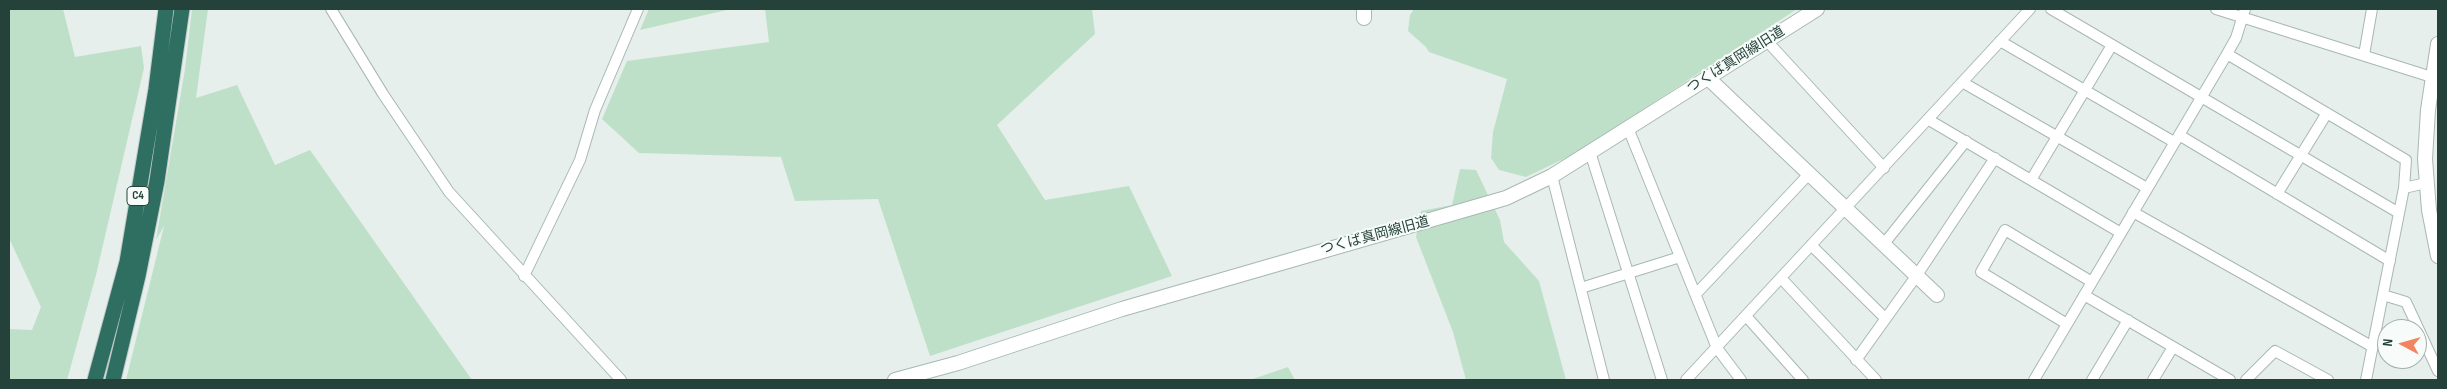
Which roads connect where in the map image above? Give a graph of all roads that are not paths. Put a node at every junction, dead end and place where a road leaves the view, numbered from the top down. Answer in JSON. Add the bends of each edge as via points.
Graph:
{"nodes":[{"id":1,"x":166,"y":9,"type":"edge"},
{"id":2,"x":182,"y":9,"type":"edge"},
{"id":3,"x":331,"y":9,"type":"edge"},
{"id":4,"x":638,"y":9,"type":"edge"},
{"id":5,"x":1817,"y":9,"type":"edge"},
{"id":6,"x":2030,"y":9,"type":"edge"},
{"id":7,"x":2051,"y":9,"type":"edge"},
{"id":8,"x":2216,"y":9,"type":"edge"},
{"id":9,"x":2372,"y":9,"type":"edge"},
{"id":10,"x":2244,"y":13,"type":"edge"},
{"id":11,"x":1766,"y":40,"type":"junction"},
{"id":12,"x":2000,"y":41,"type":"junction"},
{"id":13,"x":2438,"y":44,"type":"edge"},
{"id":14,"x":2112,"y":45,"type":"junction"},
{"id":15,"x":2227,"y":54,"type":"junction"},
{"id":16,"x":2364,"y":55,"type":"junction"},
{"id":17,"x":1708,"y":78,"type":"junction"},
{"id":18,"x":2435,"y":78,"type":"edge"},
{"id":19,"x":1962,"y":82,"type":"junction"},
{"id":20,"x":2085,"y":90,"type":"junction"},
{"id":21,"x":2202,"y":97,"type":"junction"},
{"id":22,"x":2327,"y":113,"type":"junction"},
{"id":23,"x":1929,"y":120,"type":"junction"},
{"id":24,"x":1628,"y":128,"type":"junction"},
{"id":25,"x":2057,"y":136,"type":"junction"},
{"id":26,"x":2177,"y":138,"type":"junction"},
{"id":27,"x":1966,"y":141,"type":"junction"},
{"id":28,"x":1590,"y":152,"type":"junction"},
{"id":29,"x":2301,"y":156,"type":"junction"},
{"id":30,"x":1995,"y":158,"type":"junction"},
{"id":31,"x":1884,"y":168,"type":"junction"},
{"id":32,"x":1810,"y":174,"type":"junction"},
{"id":33,"x":1552,"y":176,"type":"junction"},
{"id":34,"x":2031,"y":180,"type":"junction"},
{"id":35,"x":2426,"y":184,"type":"junction"},
{"id":36,"x":2147,"y":188,"type":"junction"},
{"id":37,"x":2404,"y":188,"type":"junction"},
{"id":38,"x":2277,"y":194,"type":"junction"},
{"id":39,"x":1845,"y":208,"type":"junction"},
{"id":40,"x":2133,"y":212,"type":"junction"},
{"id":41,"x":2399,"y":213,"type":"junction"},
{"id":42,"x":2121,"y":233,"type":"junction"},
{"id":43,"x":1811,"y":244,"type":"junction"},
{"id":44,"x":1883,"y":245,"type":"junction"},
{"id":45,"x":2438,"y":256,"type":"edge"},
{"id":46,"x":1680,"y":257,"type":"junction"},
{"id":47,"x":2390,"y":261,"type":"junction"},
{"id":48,"x":1629,"y":272,"type":"junction"},
{"id":49,"x":1917,"y":275,"type":"junction"},
{"id":50,"x":524,"y":276,"type":"junction"},
{"id":51,"x":1781,"y":278,"type":"junction"},
{"id":52,"x":2092,"y":282,"type":"junction"},
{"id":53,"x":1581,"y":288,"type":"junction"},
{"id":54,"x":1696,"y":294,"type":"junction"},
{"id":55,"x":1937,"y":295,"type":"dead end"},
{"id":56,"x":2084,"y":295,"type":"junction"},
{"id":57,"x":2383,"y":296,"type":"junction"},
{"id":58,"x":1746,"y":316,"type":"junction"},
{"id":59,"x":1885,"y":318,"type":"junction"},
{"id":60,"x":2128,"y":320,"type":"junction"},
{"id":61,"x":2067,"y":324,"type":"junction"},
{"id":62,"x":2173,"y":347,"type":"junction"},
{"id":63,"x":2373,"y":347,"type":"junction"},
{"id":64,"x":1717,"y":348,"type":"junction"},
{"id":65,"x":1856,"y":360,"type":"junction"},
{"id":66,"x":2438,"y":371,"type":"edge"},
{"id":67,"x":96,"y":380,"type":"edge"},
{"id":68,"x":113,"y":380,"type":"edge"},
{"id":69,"x":621,"y":380,"type":"edge"},
{"id":70,"x":895,"y":380,"type":"edge"},
{"id":71,"x":1604,"y":380,"type":"edge"},
{"id":72,"x":1662,"y":380,"type":"edge"},
{"id":73,"x":1686,"y":380,"type":"edge"},
{"id":74,"x":1741,"y":380,"type":"edge"},
{"id":75,"x":1803,"y":380,"type":"edge"},
{"id":76,"x":1875,"y":380,"type":"edge"},
{"id":77,"x":2034,"y":380,"type":"edge"},
{"id":78,"x":2092,"y":380,"type":"edge"},
{"id":79,"x":2153,"y":380,"type":"edge"},
{"id":80,"x":2230,"y":380,"type":"edge"},
{"id":81,"x":2246,"y":380,"type":"edge"},
{"id":82,"x":2328,"y":380,"type":"edge"},
{"id":83,"x":2366,"y":380,"type":"edge"}],
"edges":[{"from":1,"to":67,"type":"highway","number":"C4","via":[[127,262]]},
{"from":2,"to":68,"type":"highway","number":"C4","via":[[157,181]]},
{"from":3,"to":50,"type":"street","via":[[449,192]]},
{"from":4,"to":50,"type":"street","via":[[595,110],[580,160]]},
{"from":5,"to":11,"type":"street","name":"つくば真岡線旧道"},
{"from":6,"to":12,"type":"street"},
{"from":7,"to":14,"type":"street"},
{"from":8,"to":10,"type":"street"},
{"from":9,"to":16,"type":"street"},
{"from":10,"to":15,"type":"street"},
{"from":10,"to":16,"type":"street"},
{"from":11,"to":17,"type":"street","name":"つくば真岡線旧道"},
{"from":11,"to":31,"type":"street"},
{"from":12,"to":19,"type":"street"},
{"from":12,"to":20,"type":"street"},
{"from":13,"to":18,"type":"street"},
{"from":14,"to":20,"type":"street"},
{"from":14,"to":21,"type":"street"},
{"from":15,"to":21,"type":"street"},
{"from":15,"to":22,"type":"street"},
{"from":16,"to":18,"type":"street"},
{"from":17,"to":24,"type":"street","name":"つくば真岡線旧道"},
{"from":17,"to":32,"type":"street"},
{"from":18,"to":35,"type":"street","via":[[2426,135]]},
{"from":19,"to":23,"type":"street"},
{"from":19,"to":25,"type":"street"},
{"from":20,"to":25,"type":"street"},
{"from":20,"to":26,"type":"street"},
{"from":21,"to":26,"type":"street"},
{"from":21,"to":29,"type":"street"},
{"from":22,"to":29,"type":"street"},
{"from":22,"to":37,"type":"street","via":[[2406,160]]},
{"from":23,"to":27,"type":"street"},
{"from":23,"to":31,"type":"street"},
{"from":24,"to":28,"type":"street","name":"つくば真岡線旧道"},
{"from":24,"to":46,"type":"street"},
{"from":25,"to":34,"type":"street"},
{"from":25,"to":36,"type":"street"},
{"from":26,"to":36,"type":"street"},
{"from":26,"to":38,"type":"street"},
{"from":27,"to":30,"type":"street"},
{"from":27,"to":44,"type":"street"},
{"from":28,"to":33,"type":"street","name":"つくば真岡線旧道"},
{"from":28,"to":48,"type":"street"},
{"from":29,"to":38,"type":"street"},
{"from":29,"to":41,"type":"street"},
{"from":30,"to":34,"type":"street"},
{"from":30,"to":49,"type":"street"},
{"from":31,"to":39,"type":"street"},
{"from":32,"to":39,"type":"street"},
{"from":32,"to":54,"type":"street"},
{"from":33,"to":53,"type":"street"},
{"from":33,"to":70,"type":"street","name":"つくば真岡線旧道","via":[[1506,198],[1470,210],[1292,259]]},
{"from":34,"to":42,"type":"street"},
{"from":35,"to":37,"type":"street"},
{"from":35,"to":45,"type":"street"},
{"from":36,"to":40,"type":"street"},
{"from":37,"to":41,"type":"street"},
{"from":38,"to":47,"type":"street"},
{"from":39,"to":43,"type":"street"},
{"from":39,"to":44,"type":"street"},
{"from":40,"to":42,"type":"street"},
{"from":40,"to":63,"type":"street"},
{"from":41,"to":47,"type":"street"},
{"from":42,"to":52,"type":"street"},
{"from":43,"to":51,"type":"street"},
{"from":43,"to":59,"type":"street"},
{"from":44,"to":49,"type":"street"},
{"from":46,"to":48,"type":"street"},
{"from":46,"to":54,"type":"street"},
{"from":47,"to":57,"type":"street"},
{"from":48,"to":53,"type":"street"},
{"from":48,"to":72,"type":"street"},
{"from":49,"to":55,"type":"street"},
{"from":49,"to":59,"type":"street"},
{"from":50,"to":69,"type":"street"},
{"from":51,"to":58,"type":"street"},
{"from":51,"to":65,"type":"street"},
{"from":52,"to":56,"type":"street"},
{"from":52,"to":61,"type":"street","via":[[2005,230],[1981,272]]},
{"from":53,"to":71,"type":"street"},
{"from":54,"to":64,"type":"street"},
{"from":56,"to":60,"type":"street"},
{"from":56,"to":61,"type":"street"},
{"from":57,"to":63,"type":"street"},
{"from":57,"to":66,"type":"street","via":[[2406,302]]},
{"from":58,"to":64,"type":"street"},
{"from":58,"to":75,"type":"street"},
{"from":59,"to":65,"type":"street"},
{"from":60,"to":62,"type":"street"},
{"from":60,"to":78,"type":"street"},
{"from":61,"to":77,"type":"street"},
{"from":62,"to":79,"type":"street"},
{"from":62,"to":80,"type":"street"},
{"from":63,"to":83,"type":"street"},
{"from":64,"to":73,"type":"street"},
{"from":64,"to":74,"type":"street"},
{"from":65,"to":76,"type":"street"},
{"from":81,"to":82,"type":"street","via":[[2275,351]]}]}
